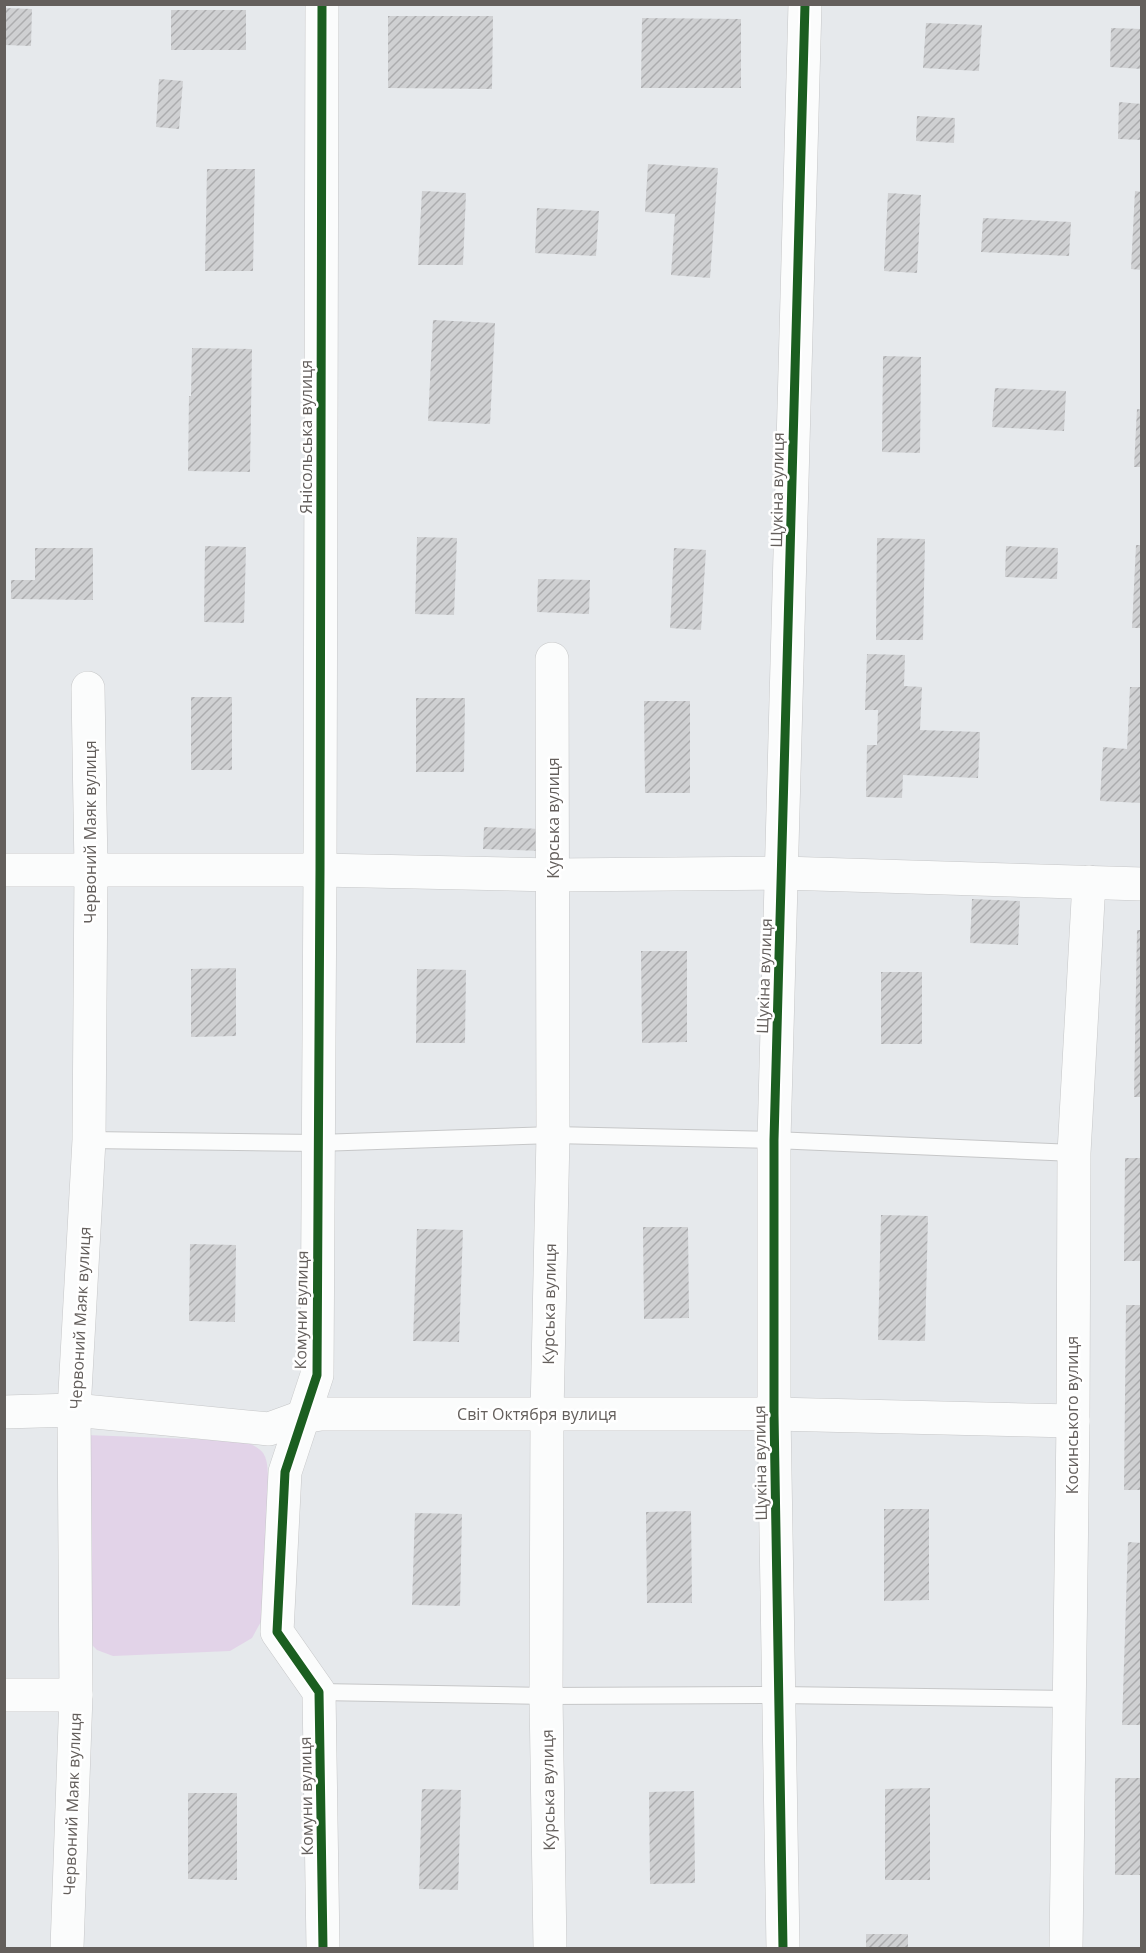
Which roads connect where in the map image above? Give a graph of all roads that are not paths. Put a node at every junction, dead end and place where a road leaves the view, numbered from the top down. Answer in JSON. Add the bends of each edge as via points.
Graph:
{"nodes":[{"id":1,"x":322,"y":4,"type":"edge"},
{"id":2,"x":805,"y":4,"type":"edge"},
{"id":3,"x":552,"y":659,"type":"dead end"},
{"id":4,"x":88,"y":688,"type":"dead end"},
{"id":5,"x":91,"y":869,"type":"junction"},
{"id":6,"x":4,"y":870,"type":"edge"},
{"id":7,"x":320,"y":870,"type":"junction"},
{"id":8,"x":782,"y":873,"type":"junction"},
{"id":9,"x":553,"y":876,"type":"junction"},
{"id":10,"x":1089,"y":882,"type":"junction"},
{"id":11,"x":1142,"y":884,"type":"edge"},
{"id":12,"x":553,"y":1135,"type":"junction"},
{"id":13,"x":89,"y":1140,"type":"junction"},
{"id":14,"x":774,"y":1140,"type":"junction"},
{"id":15,"x":318,"y":1143,"type":"junction"},
{"id":16,"x":1074,"y":1153,"type":"junction"},
{"id":17,"x":74,"y":1410,"type":"junction"},
{"id":18,"x":4,"y":1412,"type":"edge"},
{"id":19,"x":547,"y":1414,"type":"junction"},
{"id":20,"x":774,"y":1414,"type":"junction"},
{"id":21,"x":302,"y":1417,"type":"junction"},
{"id":22,"x":1073,"y":1421,"type":"junction"},
{"id":23,"x":319,"y":1692,"type":"junction"},
{"id":24,"x":4,"y":1695,"type":"edge"},
{"id":25,"x":76,"y":1695,"type":"junction"},
{"id":26,"x":778,"y":1695,"type":"junction"},
{"id":27,"x":546,"y":1696,"type":"junction"},
{"id":28,"x":1069,"y":1699,"type":"junction"},
{"id":29,"x":68,"y":1948,"type":"edge"},
{"id":30,"x":323,"y":1948,"type":"edge"},
{"id":31,"x":550,"y":1948,"type":"edge"},
{"id":32,"x":783,"y":1948,"type":"edge"},
{"id":33,"x":1066,"y":1948,"type":"edge"}],
"edges":[{"from":1,"to":7,"type":"street","name":"Янісольська вулиця"},
{"from":2,"to":8,"type":"street","name":"Щукіна вулиця"},
{"from":3,"to":9,"type":"street","name":"Курська вулиця"},
{"from":4,"to":5,"type":"street","name":"Червоний Маяк вулиця"},
{"from":5,"to":6,"type":"street"},
{"from":5,"to":7,"type":"street"},
{"from":5,"to":13,"type":"street","name":"Червоний Маяк вулиця"},
{"from":7,"to":9,"type":"street"},
{"from":7,"to":15,"type":"street","name":"Комуни вулиця"},
{"from":8,"to":9,"type":"street"},
{"from":8,"to":10,"type":"street"},
{"from":8,"to":14,"type":"street","name":"Щукіна вулиця"},
{"from":9,"to":12,"type":"street","name":"Курська вулиця"},
{"from":10,"to":11,"type":"street"},
{"from":10,"to":16,"type":"street","name":"Косинського вулиця"},
{"from":12,"to":14,"type":"lane"},
{"from":12,"to":15,"type":"lane"},
{"from":12,"to":19,"type":"street","name":"Курська вулиця"},
{"from":13,"to":15,"type":"lane"},
{"from":13,"to":17,"type":"street","name":"Червоний Маяк вулиця"},
{"from":14,"to":16,"type":"lane"},
{"from":14,"to":20,"type":"street","name":"Щукіна вулиця"},
{"from":15,"to":21,"type":"street","name":"Комуни вулиця","via":[[316,1375]]},
{"from":16,"to":22,"type":"street","name":"Косинського вулиця"},
{"from":17,"to":18,"type":"street","name":"Світ Октября вулиця"},
{"from":17,"to":21,"type":"street","name":"Світ Октября вулиця","via":[[269,1429]]},
{"from":17,"to":25,"type":"street","name":"Червоний Маяк вулиця"},
{"from":19,"to":20,"type":"street","name":"Світ Октября вулиця"},
{"from":19,"to":21,"type":"street","name":"Світ Октября вулиця"},
{"from":19,"to":27,"type":"street","name":"Курська вулиця"},
{"from":20,"to":22,"type":"street","name":"Світ Октября вулиця"},
{"from":20,"to":26,"type":"street","name":"Щукіна вулиця"},
{"from":21,"to":23,"type":"street","name":"Комуни вулиця","via":[[285,1472],[277,1632]]},
{"from":22,"to":28,"type":"street","name":"Косинського вулиця"},
{"from":23,"to":27,"type":"lane"},
{"from":23,"to":30,"type":"street","name":"Комуни вулиця"},
{"from":24,"to":25,"type":"street"},
{"from":25,"to":29,"type":"street","name":"Червоний Маяк вулиця"},
{"from":26,"to":27,"type":"lane"},
{"from":26,"to":28,"type":"lane"},
{"from":26,"to":32,"type":"street","name":"Щукіна вулиця"},
{"from":27,"to":31,"type":"street","name":"Курська вулиця"},
{"from":28,"to":33,"type":"street","name":"Косинського вулиця"}]}
